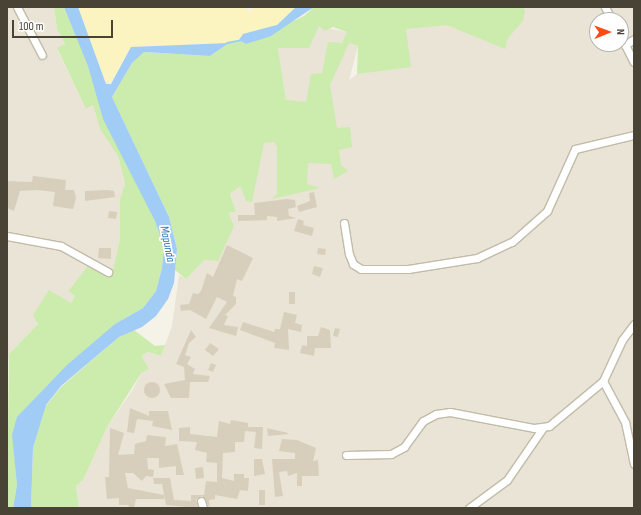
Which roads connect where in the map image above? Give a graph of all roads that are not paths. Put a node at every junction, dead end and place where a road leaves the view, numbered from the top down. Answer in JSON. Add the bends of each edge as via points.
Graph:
{"nodes":[{"id":1,"x":17,"y":7,"type":"edge"},
{"id":2,"x":629,"y":52,"type":"edge"},
{"id":3,"x":42,"y":55,"type":"dead end"},
{"id":4,"x":634,"y":62,"type":"edge"},
{"id":5,"x":634,"y":135,"type":"edge"},
{"id":6,"x":344,"y":223,"type":"dead end"},
{"id":7,"x":7,"y":236,"type":"edge"},
{"id":8,"x":108,"y":272,"type":"dead end"},
{"id":9,"x":634,"y":324,"type":"edge"},
{"id":10,"x":603,"y":381,"type":"junction"},
{"id":11,"x":542,"y":428,"type":"junction"},
{"id":12,"x":346,"y":455,"type":"dead end"},
{"id":13,"x":634,"y":464,"type":"edge"},
{"id":14,"x":469,"y":508,"type":"edge"}],
"edges":[{"from":1,"to":3,"type":"street"},
{"from":2,"to":4,"type":"street"},
{"from":5,"to":6,"type":"street","via":[[575,149],[547,211],[512,242],[477,258],[408,269],[362,269],[353,264],[349,254]]},
{"from":7,"to":8,"type":"street","via":[[62,246]]},
{"from":9,"to":10,"type":"street","via":[[622,340]]},
{"from":10,"to":11,"type":"street"},
{"from":10,"to":13,"type":"street","via":[[625,422]]},
{"from":11,"to":12,"type":"street","via":[[450,412],[422,421],[404,447],[391,454]]},
{"from":11,"to":14,"type":"street","via":[[507,480]]}]}
